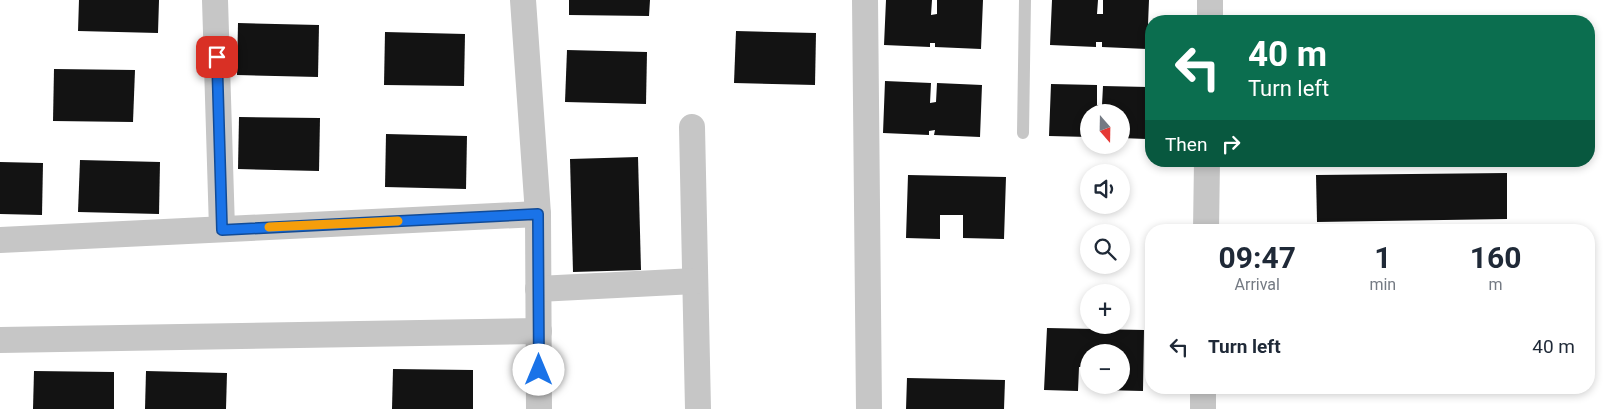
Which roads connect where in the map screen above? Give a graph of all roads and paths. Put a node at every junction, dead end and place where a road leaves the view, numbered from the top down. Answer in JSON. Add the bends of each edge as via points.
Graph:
{"nodes":[{"id":1,"x":215,"y":0,"type":"edge"},
{"id":2,"x":523,"y":0,"type":"edge"},
{"id":3,"x":864,"y":0,"type":"edge"},
{"id":4,"x":1025,"y":0,"type":"edge"},
{"id":5,"x":1210,"y":0,"type":"edge"},
{"id":6,"x":1210,"y":15,"type":"edge"},
{"id":7,"x":692,"y":127,"type":"dead end"},
{"id":8,"x":1023,"y":133,"type":"dead end"},
{"id":9,"x":1207,"y":167,"type":"edge"},
{"id":10,"x":538,"y":214,"type":"junction"},
{"id":11,"x":1206,"y":224,"type":"edge"},
{"id":12,"x":222,"y":230,"type":"junction"},
{"id":13,"x":0,"y":240,"type":"edge"},
{"id":14,"x":695,"y":281,"type":"junction"},
{"id":15,"x":538,"y":288,"type":"junction"},
{"id":16,"x":539,"y":331,"type":"junction"},
{"id":17,"x":0,"y":340,"type":"edge"},
{"id":18,"x":1204,"y":394,"type":"edge"},
{"id":19,"x":539,"y":409,"type":"edge"},
{"id":20,"x":698,"y":409,"type":"edge"},
{"id":21,"x":869,"y":409,"type":"edge"},
{"id":22,"x":1203,"y":409,"type":"edge"}],
"edges":[{"from":1,"to":12,"type":"street"},
{"from":2,"to":10,"type":"street"},
{"from":3,"to":21,"type":"street"},
{"from":4,"to":8,"type":"lane"},
{"from":5,"to":6,"type":"street"},
{"from":7,"to":14,"type":"street"},
{"from":9,"to":11,"type":"street"},
{"from":10,"to":12,"type":"street"},
{"from":10,"to":15,"type":"street"},
{"from":12,"to":13,"type":"street"},
{"from":14,"to":15,"type":"street"},
{"from":14,"to":20,"type":"street"},
{"from":15,"to":16,"type":"street"},
{"from":16,"to":17,"type":"street"},
{"from":16,"to":19,"type":"street"},
{"from":18,"to":22,"type":"street"}]}
